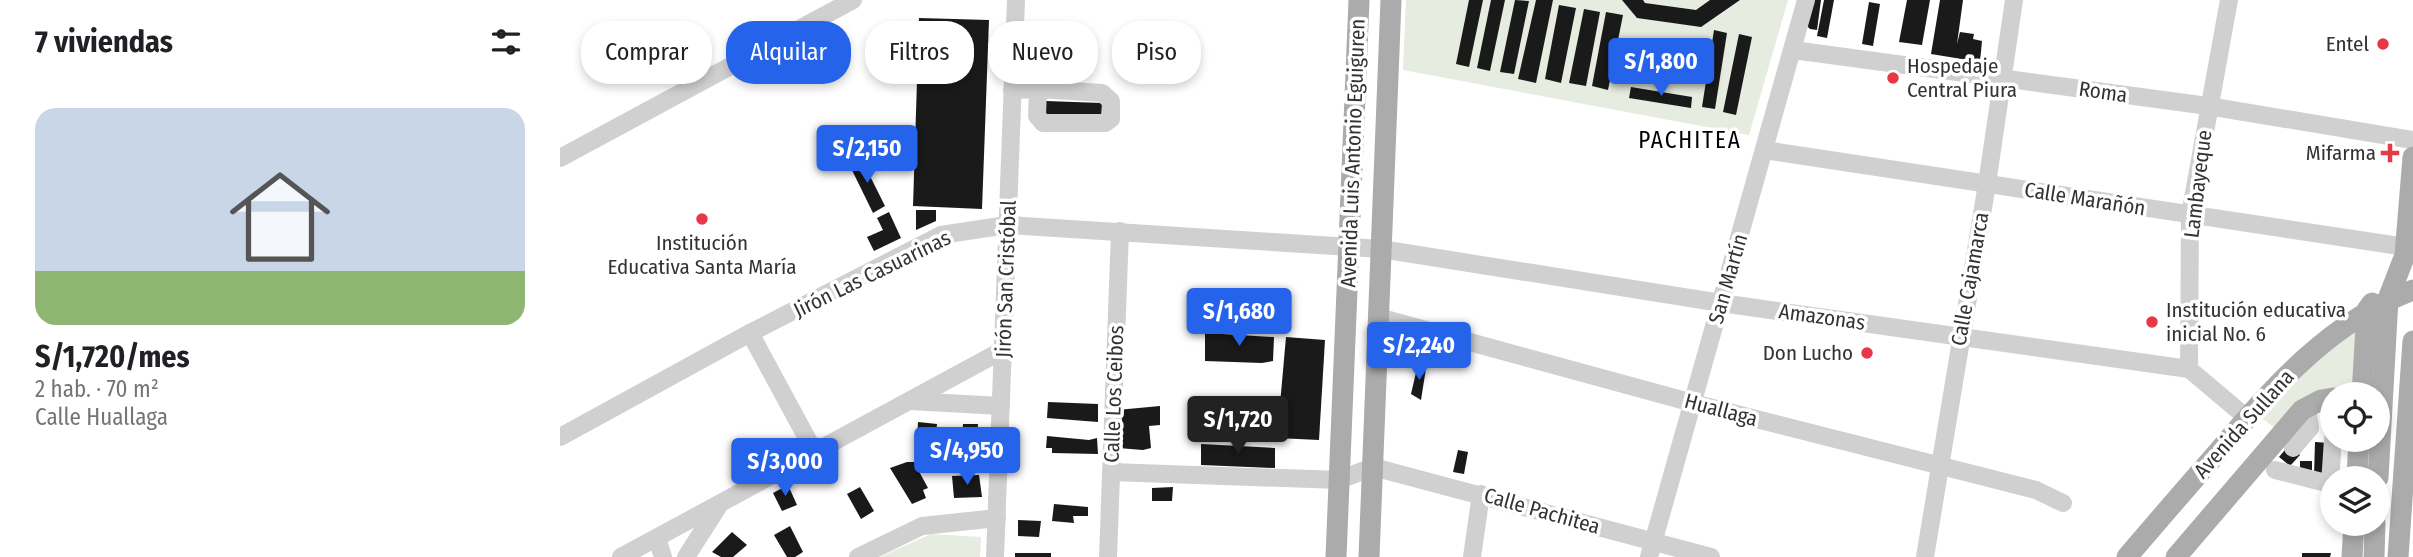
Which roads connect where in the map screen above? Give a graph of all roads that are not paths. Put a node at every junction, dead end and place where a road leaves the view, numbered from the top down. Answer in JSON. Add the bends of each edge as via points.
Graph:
{"nodes":[{"id":1,"x":853,"y":0,"type":"edge"},
{"id":2,"x":1016,"y":0,"type":"edge"},
{"id":3,"x":1359,"y":0,"type":"edge"},
{"id":4,"x":1378,"y":0,"type":"edge"},
{"id":5,"x":1391,"y":0,"type":"edge"},
{"id":6,"x":1806,"y":0,"type":"edge"},
{"id":7,"x":2014,"y":0,"type":"edge"},
{"id":8,"x":2229,"y":0,"type":"edge"},
{"id":9,"x":1793,"y":50,"type":"junction"},
{"id":10,"x":2002,"y":78,"type":"junction"},
{"id":11,"x":1038,"y":89,"type":"dead end"},
{"id":12,"x":1013,"y":90,"type":"junction"},
{"id":13,"x":2208,"y":106,"type":"junction"},
{"id":14,"x":2413,"y":140,"type":"edge"},
{"id":15,"x":1764,"y":150,"type":"junction"},
{"id":16,"x":2413,"y":157,"type":"edge"},
{"id":17,"x":560,"y":158,"type":"edge"},
{"id":18,"x":1987,"y":184,"type":"junction"},
{"id":19,"x":2190,"y":215,"type":"junction"},
{"id":20,"x":1007,"y":225,"type":"junction"},
{"id":21,"x":1121,"y":231,"type":"junction"},
{"id":22,"x":1349,"y":246,"type":"junction"},
{"id":23,"x":1381,"y":249,"type":"junction"},
{"id":24,"x":2408,"y":254,"type":"edge"},
{"id":25,"x":2413,"y":278,"type":"edge"},
{"id":26,"x":2413,"y":290,"type":"edge"},
{"id":27,"x":2388,"y":299,"type":"junction"},
{"id":28,"x":1721,"y":303,"type":"junction"},
{"id":29,"x":2367,"y":310,"type":"junction"},
{"id":30,"x":1378,"y":317,"type":"junction"},
{"id":31,"x":750,"y":333,"type":"junction"},
{"id":32,"x":1960,"y":336,"type":"junction"},
{"id":33,"x":2413,"y":341,"type":"edge"},
{"id":34,"x":1003,"y":350,"type":"junction"},
{"id":35,"x":2189,"y":369,"type":"junction"},
{"id":36,"x":2373,"y":382,"type":"edge"},
{"id":37,"x":2376,"y":382,"type":"edge"},
{"id":38,"x":2390,"y":397,"type":"edge"},
{"id":39,"x":2409,"y":399,"type":"junction"},
{"id":40,"x":909,"y":401,"type":"junction"},
{"id":41,"x":2320,"y":402,"type":"edge"},
{"id":42,"x":1693,"y":403,"type":"junction"},
{"id":43,"x":1001,"y":406,"type":"junction"},
{"id":44,"x":2307,"y":407,"type":"junction"},
{"id":45,"x":2247,"y":418,"type":"junction"},
{"id":46,"x":2310,"y":428,"type":"junction"},
{"id":47,"x":2320,"y":433,"type":"edge"},
{"id":48,"x":560,"y":437,"type":"edge"},
{"id":49,"x":815,"y":453,"type":"junction"},
{"id":50,"x":2284,"y":459,"type":"junction"},
{"id":51,"x":1373,"y":467,"type":"junction"},
{"id":52,"x":1939,"y":467,"type":"junction"},
{"id":53,"x":1111,"y":472,"type":"junction"},
{"id":54,"x":2246,"y":473,"type":"junction"},
{"id":55,"x":1339,"y":480,"type":"junction"},
{"id":56,"x":2320,"y":480,"type":"edge"},
{"id":57,"x":1481,"y":494,"type":"junction"},
{"id":58,"x":2063,"y":503,"type":"dead end"},
{"id":59,"x":719,"y":506,"type":"junction"},
{"id":60,"x":997,"y":518,"type":"junction"},
{"id":61,"x":2198,"y":530,"type":"junction"},
{"id":62,"x":2354,"y":536,"type":"edge"},
{"id":63,"x":2375,"y":536,"type":"edge"},
{"id":64,"x":657,"y":538,"type":"junction"},
{"id":65,"x":1651,"y":550,"type":"edge"},
{"id":66,"x":621,"y":557,"type":"edge"},
{"id":67,"x":663,"y":557,"type":"edge"},
{"id":68,"x":686,"y":557,"type":"edge"},
{"id":69,"x":858,"y":557,"type":"edge"},
{"id":70,"x":995,"y":557,"type":"edge"},
{"id":71,"x":1108,"y":557,"type":"edge"},
{"id":72,"x":1336,"y":557,"type":"edge"},
{"id":73,"x":1369,"y":557,"type":"edge"},
{"id":74,"x":1472,"y":557,"type":"edge"},
{"id":75,"x":1711,"y":557,"type":"edge"},
{"id":76,"x":1925,"y":557,"type":"edge"},
{"id":77,"x":2127,"y":557,"type":"edge"},
{"id":78,"x":2176,"y":557,"type":"edge"},
{"id":79,"x":2184,"y":557,"type":"edge"},
{"id":80,"x":2353,"y":557,"type":"edge"},
{"id":81,"x":2374,"y":557,"type":"edge"},
{"id":82,"x":2398,"y":557,"type":"edge"}],
"edges":[{"from":1,"to":17,"type":"street"},
{"from":2,"to":12,"type":"street","name":"Jirón San Cristóbal"},
{"from":3,"to":22,"type":"main road","name":"Avenida Luis Antonio Eguiguren"},
{"from":4,"to":5,"type":"street"},
{"from":5,"to":23,"type":"main road","name":"Avenida Luis Antonio Eguiguren"},
{"from":6,"to":9,"type":"street","name":"San Martín"},
{"from":7,"to":10,"type":"street","name":"Calle Cajamarca"},
{"from":8,"to":13,"type":"street","name":"Lambayeque"},
{"from":9,"to":10,"type":"street","name":"Roma"},
{"from":9,"to":15,"type":"street","name":"San Martín"},
{"from":10,"to":13,"type":"street","name":"Roma"},
{"from":10,"to":18,"type":"street","name":"Calle Cajamarca"},
{"from":11,"to":12,"type":"street"},
{"from":12,"to":20,"type":"street","name":"Jirón San Cristóbal"},
{"from":13,"to":14,"type":"street","name":"Roma"},
{"from":13,"to":19,"type":"street","name":"Lambayeque"},
{"from":15,"to":18,"type":"street","name":"Calle Marañón"},
{"from":15,"to":28,"type":"street","name":"San Martín"},
{"from":16,"to":24,"type":"main road"},
{"from":18,"to":19,"type":"street","name":"Calle Marañón"},
{"from":18,"to":32,"type":"street","name":"Calle Cajamarca"},
{"from":19,"to":24,"type":"street","name":"Calle Marañón"},
{"from":19,"to":35,"type":"street","name":"Lambayeque"},
{"from":20,"to":21,"type":"street","name":"Jirón Las Casuarinas"},
{"from":20,"to":31,"type":"street","name":"Jirón Las Casuarinas","via":[[941,235]]},
{"from":20,"to":34,"type":"street","name":"Jirón San Cristóbal"},
{"from":21,"to":22,"type":"street","name":"Jirón Las Casuarinas"},
{"from":21,"to":53,"type":"street","name":"Calle Los Ceibos"},
{"from":22,"to":23,"type":"street","name":"Jirón Las Casuarinas"},
{"from":22,"to":55,"type":"main road","name":"Avenida Luis Antonio Eguiguren"},
{"from":23,"to":28,"type":"street","name":"Amazonas"},
{"from":23,"to":30,"type":"main road","name":"Avenida Luis Antonio Eguiguren"},
{"from":24,"to":25,"type":"main road"},
{"from":24,"to":27,"type":"main road"},
{"from":24,"to":29,"type":"main road"},
{"from":26,"to":27,"type":"main road","name":"Avenida Sullana"},
{"from":27,"to":29,"type":"main road","name":"Avenida Sullana"},
{"from":27,"to":37,"type":"main road"},
{"from":28,"to":32,"type":"street","name":"Amazonas"},
{"from":28,"to":42,"type":"street","name":"San Martín"},
{"from":29,"to":36,"type":"main road"},
{"from":29,"to":45,"type":"main road","name":"Avenida Sullana","via":[[2310,354]]},
{"from":30,"to":42,"type":"street","name":"Huallaga"},
{"from":30,"to":51,"type":"main road","name":"Avenida Luis Antonio Eguiguren"},
{"from":31,"to":48,"type":"street","name":"Jirón Las Casuarinas"},
{"from":31,"to":49,"type":"street"},
{"from":32,"to":35,"type":"street","name":"Amazonas"},
{"from":32,"to":52,"type":"street","name":"Calle Cajamarca"},
{"from":33,"to":39,"type":"main road"},
{"from":34,"to":40,"type":"street"},
{"from":34,"to":43,"type":"street","name":"Jirón San Cristóbal"},
{"from":35,"to":45,"type":"street"},
{"from":38,"to":39,"type":"main road"},
{"from":39,"to":82,"type":"main road"},
{"from":40,"to":43,"type":"street"},
{"from":40,"to":49,"type":"street"},
{"from":41,"to":44,"type":"main road","name":"Avenida Sullana"},
{"from":42,"to":52,"type":"street","name":"Huallaga"},
{"from":42,"to":65,"type":"street","name":"San Martín"},
{"from":43,"to":60,"type":"street","name":"Jirón San Cristóbal"},
{"from":44,"to":46,"type":"street"},
{"from":44,"to":54,"type":"main road","name":"Avenida Sullana"},
{"from":45,"to":77,"type":"main road","name":"Avenida Sullana"},
{"from":46,"to":47,"type":"street"},
{"from":46,"to":50,"type":"street"},
{"from":49,"to":59,"type":"street"},
{"from":50,"to":54,"type":"street"},
{"from":50,"to":56,"type":"street"},
{"from":51,"to":55,"type":"street"},
{"from":51,"to":57,"type":"street","name":"Calle Pachitea"},
{"from":51,"to":73,"type":"main road","name":"Avenida Luis Antonio Eguiguren"},
{"from":52,"to":58,"type":"street","name":"Huallaga","via":[[2036,490]]},
{"from":52,"to":76,"type":"street","name":"Calle Cajamarca"},
{"from":53,"to":55,"type":"street"},
{"from":53,"to":71,"type":"street","name":"Calle Los Ceibos"},
{"from":54,"to":61,"type":"main road","name":"Avenida Sullana"},
{"from":55,"to":72,"type":"main road","name":"Avenida Luis Antonio Eguiguren"},
{"from":57,"to":65,"type":"street","name":"Calle Pachitea"},
{"from":57,"to":74,"type":"street"},
{"from":59,"to":64,"type":"street"},
{"from":59,"to":68,"type":"street"},
{"from":60,"to":69,"type":"street","via":[[922,526]]},
{"from":60,"to":70,"type":"street","name":"Jirón San Cristóbal"},
{"from":61,"to":78,"type":"main road","name":"Avenida Sullana"},
{"from":61,"to":79,"type":"street"},
{"from":62,"to":80,"type":"main road"},
{"from":63,"to":81,"type":"main road"},
{"from":64,"to":66,"type":"street"},
{"from":64,"to":67,"type":"street"},
{"from":65,"to":75,"type":"street","name":"Calle Pachitea"}]}
